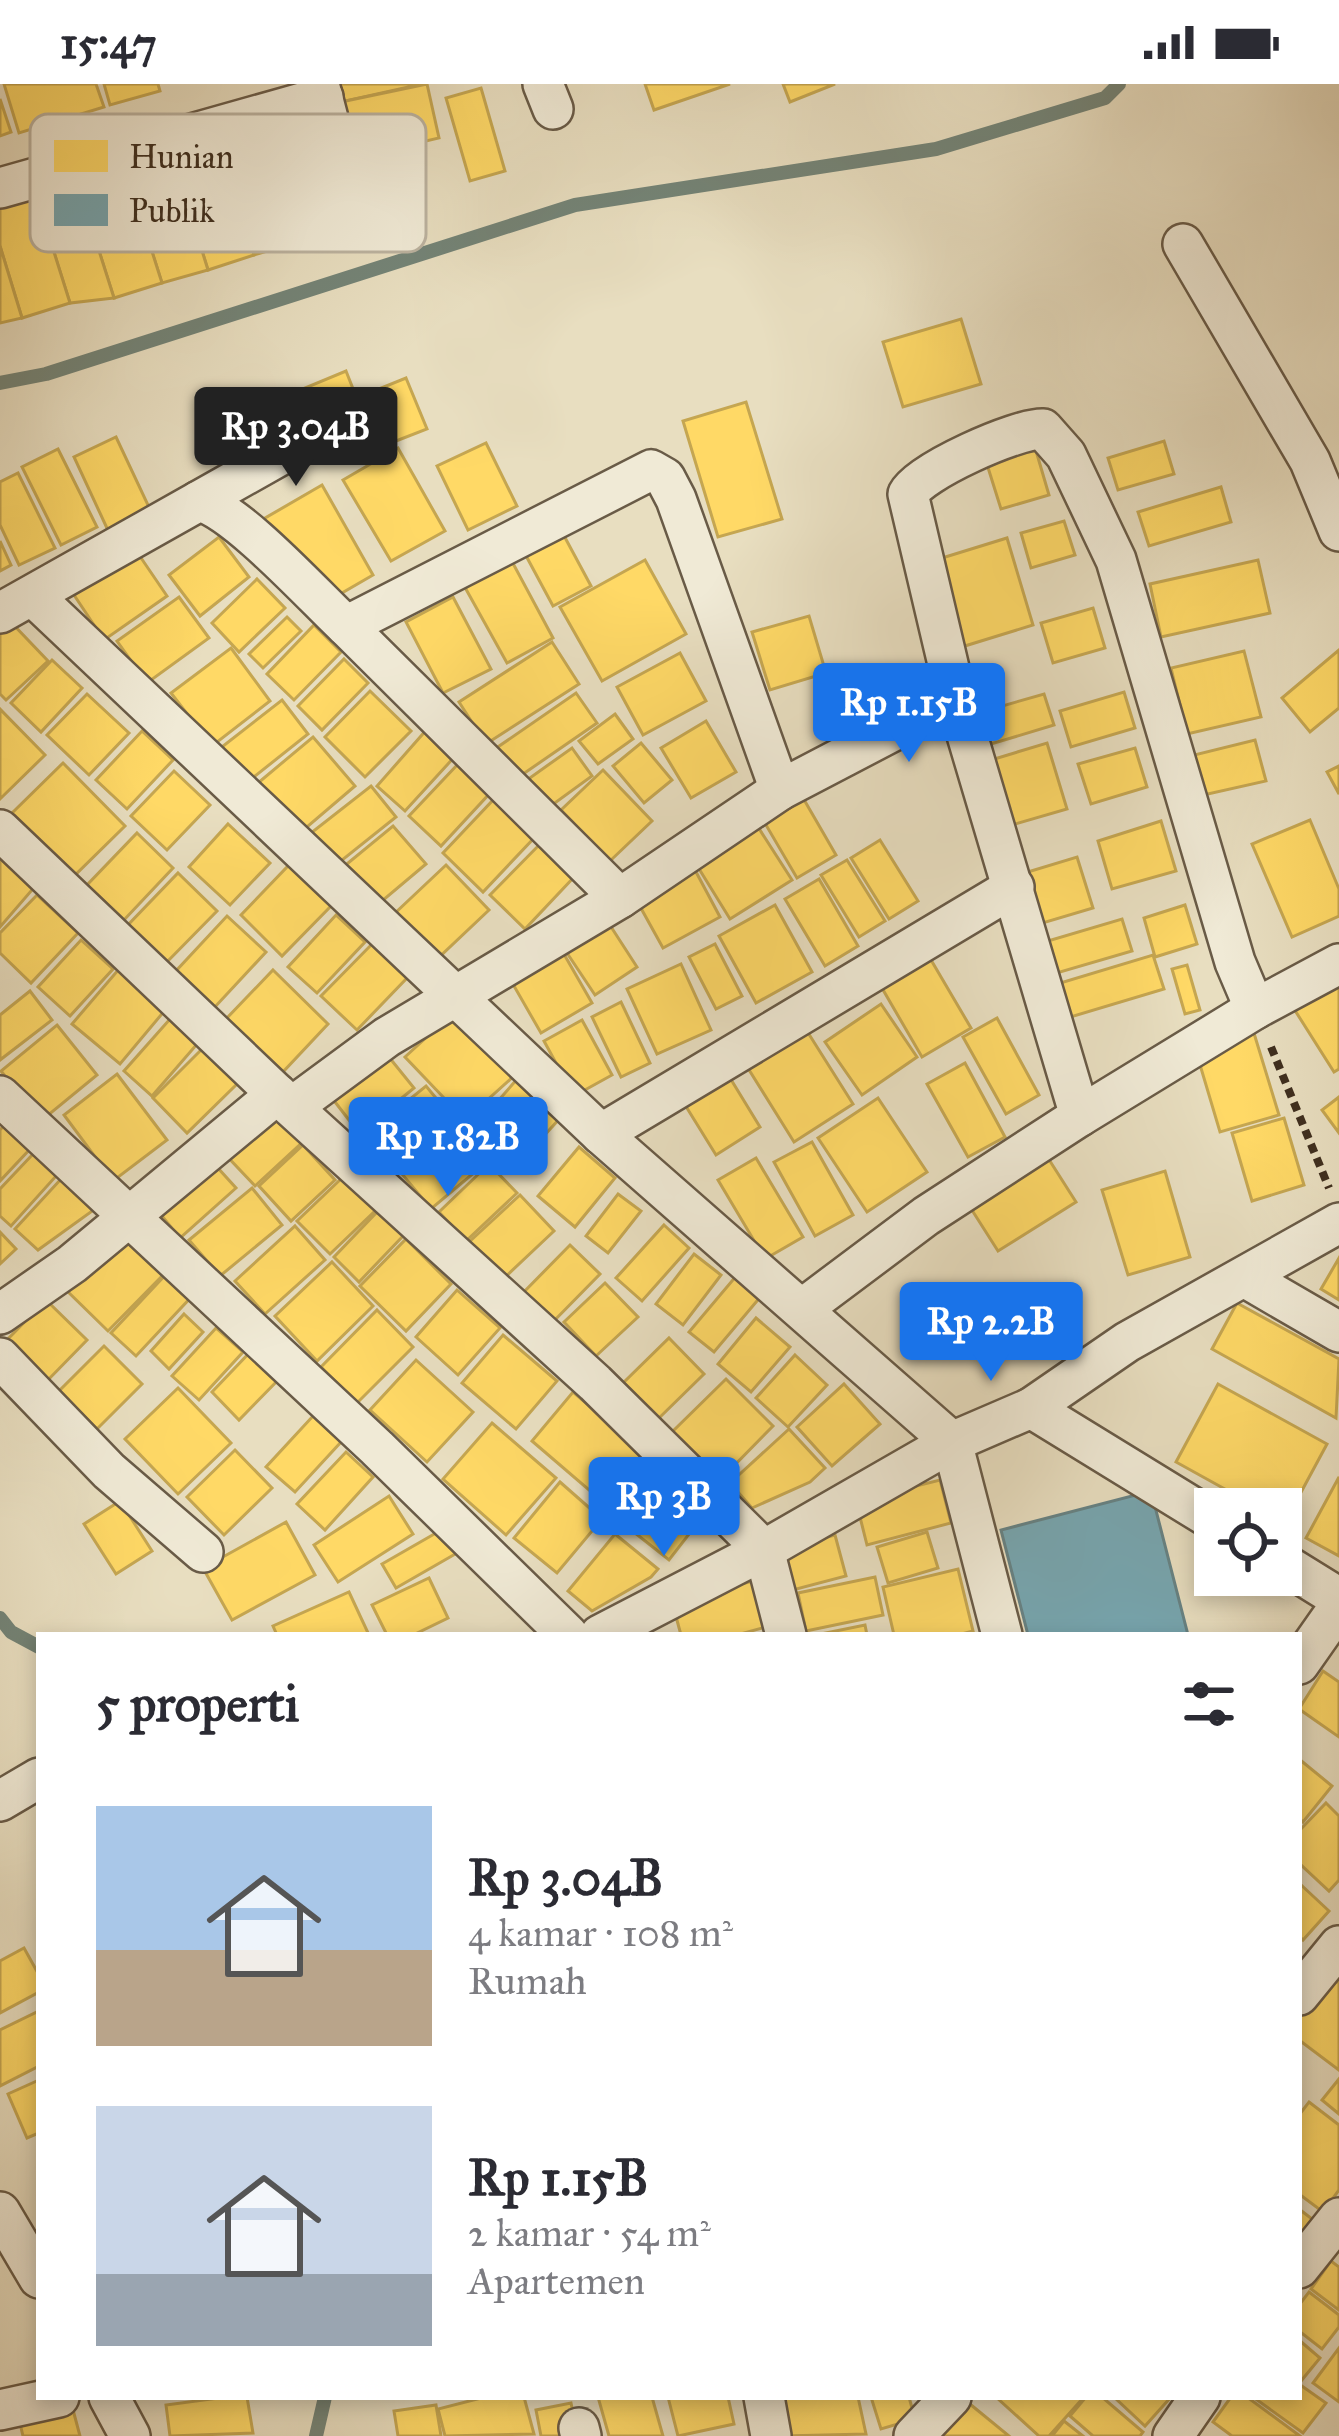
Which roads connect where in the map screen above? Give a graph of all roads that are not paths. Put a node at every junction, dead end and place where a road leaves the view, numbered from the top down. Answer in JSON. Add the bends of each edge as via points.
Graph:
{"nodes":[{"id":1,"x":321,"y":90,"type":"edge"},
{"id":2,"x":242,"y":114,"type":"edge"},
{"id":3,"x":30,"y":179,"type":"edge"},
{"id":4,"x":0,"y":188,"type":"edge"},
{"id":5,"x":1183,"y":244,"type":"dead end"},
{"id":6,"x":368,"y":421,"type":"dead end"},
{"id":7,"x":199,"y":501,"type":"junction"},
{"id":8,"x":1339,"y":531,"type":"edge"},
{"id":9,"x":16,"y":604,"type":"edge"},
{"id":10,"x":346,"y":626,"type":"junction"},
{"id":11,"x":956,"y":698,"type":"junction"},
{"id":12,"x":780,"y":790,"type":"junction"},
{"id":13,"x":0,"y":830,"type":"edge"},
{"id":14,"x":1014,"y":887,"type":"junction"},
{"id":15,"x":620,"y":898,"type":"junction"},
{"id":16,"x":1339,"y":964,"type":"edge"},
{"id":17,"x":455,"y":997,"type":"junction"},
{"id":18,"x":1255,"y":1009,"type":"junction"},
{"id":19,"x":0,"y":1096,"type":"edge"},
{"id":20,"x":285,"y":1100,"type":"junction"},
{"id":21,"x":1080,"y":1116,"type":"junction"},
{"id":22,"x":601,"y":1134,"type":"junction"},
{"id":23,"x":1335,"y":1207,"type":"edge"},
{"id":24,"x":130,"y":1215,"type":"junction"},
{"id":25,"x":1246,"y":1278,"type":"junction"},
{"id":26,"x":802,"y":1309,"type":"junction"},
{"id":27,"x":0,"y":1314,"type":"edge"},
{"id":28,"x":1339,"y":1332,"type":"edge"},
{"id":29,"x":0,"y":1358,"type":"edge"},
{"id":30,"x":1031,"y":1408,"type":"junction"},
{"id":31,"x":952,"y":1442,"type":"junction"},
{"id":32,"x":1194,"y":1508,"type":"edge"},
{"id":33,"x":764,"y":1550,"type":"junction"},
{"id":34,"x":203,"y":1552,"type":"dead end"},
{"id":35,"x":1302,"y":1576,"type":"edge"},
{"id":36,"x":1339,"y":1602,"type":"edge"},
{"id":37,"x":565,"y":1632,"type":"edge"},
{"id":38,"x":606,"y":1632,"type":"edge"},
{"id":39,"x":785,"y":1632,"type":"edge"},
{"id":40,"x":1001,"y":1632,"type":"edge"},
{"id":41,"x":1302,"y":1659,"type":"edge"},
{"id":42,"x":36,"y":1780,"type":"edge"},
{"id":43,"x":0,"y":1801,"type":"edge"},
{"id":44,"x":1339,"y":1946,"type":"edge"},
{"id":45,"x":1302,"y":1991,"type":"edge"},
{"id":46,"x":0,"y":2212,"type":"edge"},
{"id":47,"x":1339,"y":2218,"type":"edge"},
{"id":48,"x":1302,"y":2264,"type":"edge"},
{"id":49,"x":36,"y":2273,"type":"edge"},
{"id":50,"x":45,"y":2400,"type":"edge"},
{"id":51,"x":111,"y":2400,"type":"edge"},
{"id":52,"x":765,"y":2400,"type":"edge"},
{"id":53,"x":948,"y":2400,"type":"edge"},
{"id":54,"x":1198,"y":2400,"type":"edge"},
{"id":55,"x":0,"y":2410,"type":"edge"},
{"id":56,"x":130,"y":2436,"type":"edge"},
{"id":57,"x":771,"y":2436,"type":"edge"},
{"id":58,"x":914,"y":2436,"type":"edge"},
{"id":59,"x":1172,"y":2436,"type":"edge"}],
"edges":[{"from":1,"to":2,"type":"street"},
{"from":3,"to":4,"type":"street"},
{"from":5,"to":8,"type":"street","via":[[1310,461]]},
{"from":6,"to":7,"type":"street","via":[[293,448]]},
{"from":7,"to":9,"type":"street"},
{"from":7,"to":10,"type":"street","via":[[246,533]]},
{"from":9,"to":17,"type":"street"},
{"from":10,"to":12,"type":"street","via":[[651,470],[676,499]]},
{"from":10,"to":15,"type":"street"},
{"from":11,"to":12,"type":"street"},
{"from":11,"to":14,"type":"street"},
{"from":11,"to":18,"type":"street","via":[[907,499],[914,484],[969,454],[1043,429],[1066,455],[1116,560]]},
{"from":12,"to":15,"type":"street"},
{"from":13,"to":20,"type":"street"},
{"from":14,"to":21,"type":"street"},
{"from":14,"to":22,"type":"street"},
{"from":15,"to":17,"type":"street"},
{"from":16,"to":18,"type":"street"},
{"from":17,"to":20,"type":"street"},
{"from":17,"to":22,"type":"street"},
{"from":18,"to":21,"type":"street"},
{"from":19,"to":24,"type":"street"},
{"from":20,"to":24,"type":"street"},
{"from":20,"to":33,"type":"street"},
{"from":21,"to":26,"type":"street"},
{"from":22,"to":26,"type":"street"},
{"from":23,"to":25,"type":"street"},
{"from":24,"to":27,"type":"street"},
{"from":24,"to":37,"type":"street"},
{"from":25,"to":28,"type":"street"},
{"from":25,"to":30,"type":"street","via":[[1127,1342]]},
{"from":26,"to":31,"type":"street"},
{"from":29,"to":34,"type":"street","via":[[109,1472]]},
{"from":30,"to":31,"type":"street"},
{"from":30,"to":32,"type":"street"},
{"from":31,"to":33,"type":"street"},
{"from":31,"to":40,"type":"street"},
{"from":33,"to":38,"type":"street"},
{"from":33,"to":39,"type":"street"},
{"from":35,"to":36,"type":"street"},
{"from":36,"to":41,"type":"street"},
{"from":42,"to":43,"type":"street"},
{"from":44,"to":45,"type":"street"},
{"from":46,"to":49,"type":"street"},
{"from":47,"to":48,"type":"street"},
{"from":50,"to":55,"type":"street"},
{"from":51,"to":56,"type":"street"},
{"from":52,"to":57,"type":"street"},
{"from":53,"to":58,"type":"street"},
{"from":54,"to":59,"type":"street"}]}
